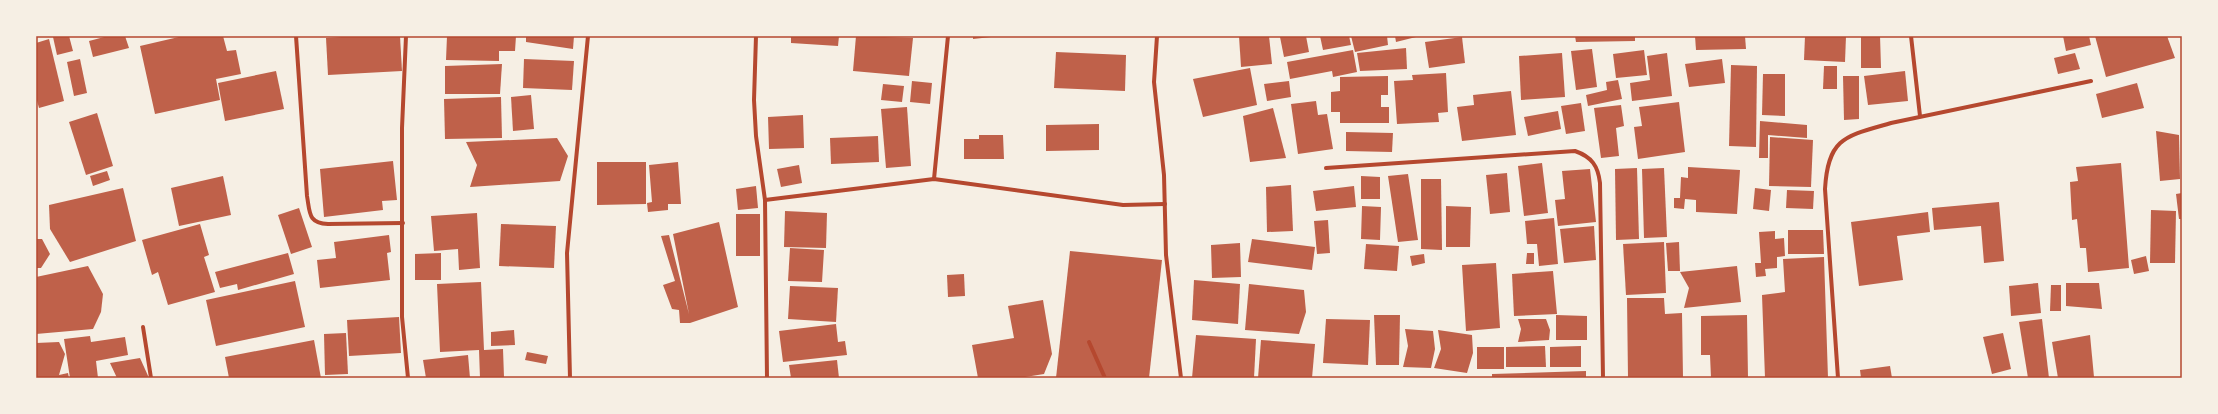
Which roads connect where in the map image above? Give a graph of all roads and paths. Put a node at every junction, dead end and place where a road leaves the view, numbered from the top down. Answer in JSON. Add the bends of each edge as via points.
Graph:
{"nodes":[{"id":1,"x":296,"y":36,"type":"edge"},
{"id":2,"x":406,"y":36,"type":"edge"},
{"id":3,"x":588,"y":36,"type":"edge"},
{"id":4,"x":756,"y":36,"type":"edge"},
{"id":5,"x":948,"y":36,"type":"edge"},
{"id":6,"x":1156,"y":36,"type":"edge"},
{"id":7,"x":1911,"y":36,"type":"edge"},
{"id":8,"x":2091,"y":81,"type":"dead end"},
{"id":9,"x":1920,"y":116,"type":"junction"},
{"id":10,"x":1326,"y":168,"type":"dead end"},
{"id":11,"x":934,"y":179,"type":"junction"},
{"id":12,"x":765,"y":200,"type":"junction"},
{"id":13,"x":1165,"y":204,"type":"junction"},
{"id":14,"x":403,"y":223,"type":"junction"},
{"id":15,"x":143,"y":327,"type":"dead end"},
{"id":16,"x":1089,"y":342,"type":"dead end"},
{"id":17,"x":151,"y":378,"type":"edge"},
{"id":18,"x":408,"y":378,"type":"edge"},
{"id":19,"x":570,"y":378,"type":"edge"},
{"id":20,"x":768,"y":378,"type":"edge"},
{"id":21,"x":1105,"y":378,"type":"edge"},
{"id":22,"x":1181,"y":378,"type":"edge"},
{"id":23,"x":1603,"y":378,"type":"edge"},
{"id":24,"x":1838,"y":378,"type":"edge"}],
"edges":[{"from":1,"to":14,"type":"street","via":[[307,196],[312,219],[317,224]]},
{"from":2,"to":14,"type":"street","via":[[402,128]]},
{"from":3,"to":19,"type":"street","via":[[567,254]]},
{"from":4,"to":12,"type":"street","via":[[754,100]]},
{"from":5,"to":11,"type":"street"},
{"from":6,"to":13,"type":"street","via":[[1154,82]]},
{"from":7,"to":9,"type":"street"},
{"from":8,"to":9,"type":"street"},
{"from":9,"to":24,"type":"street","via":[[1860,132],[1842,140],[1832,151],[1826,167],[1825,189]]},
{"from":10,"to":23,"type":"street","via":[[1575,151],[1592,160],[1600,183]]},
{"from":11,"to":12,"type":"street"},
{"from":11,"to":13,"type":"street","via":[[1123,205]]},
{"from":12,"to":20,"type":"street"},
{"from":13,"to":22,"type":"street","via":[[1166,255]]},
{"from":14,"to":18,"type":"street","via":[[402,317]]},
{"from":15,"to":17,"type":"street"},
{"from":16,"to":21,"type":"street"}]}
